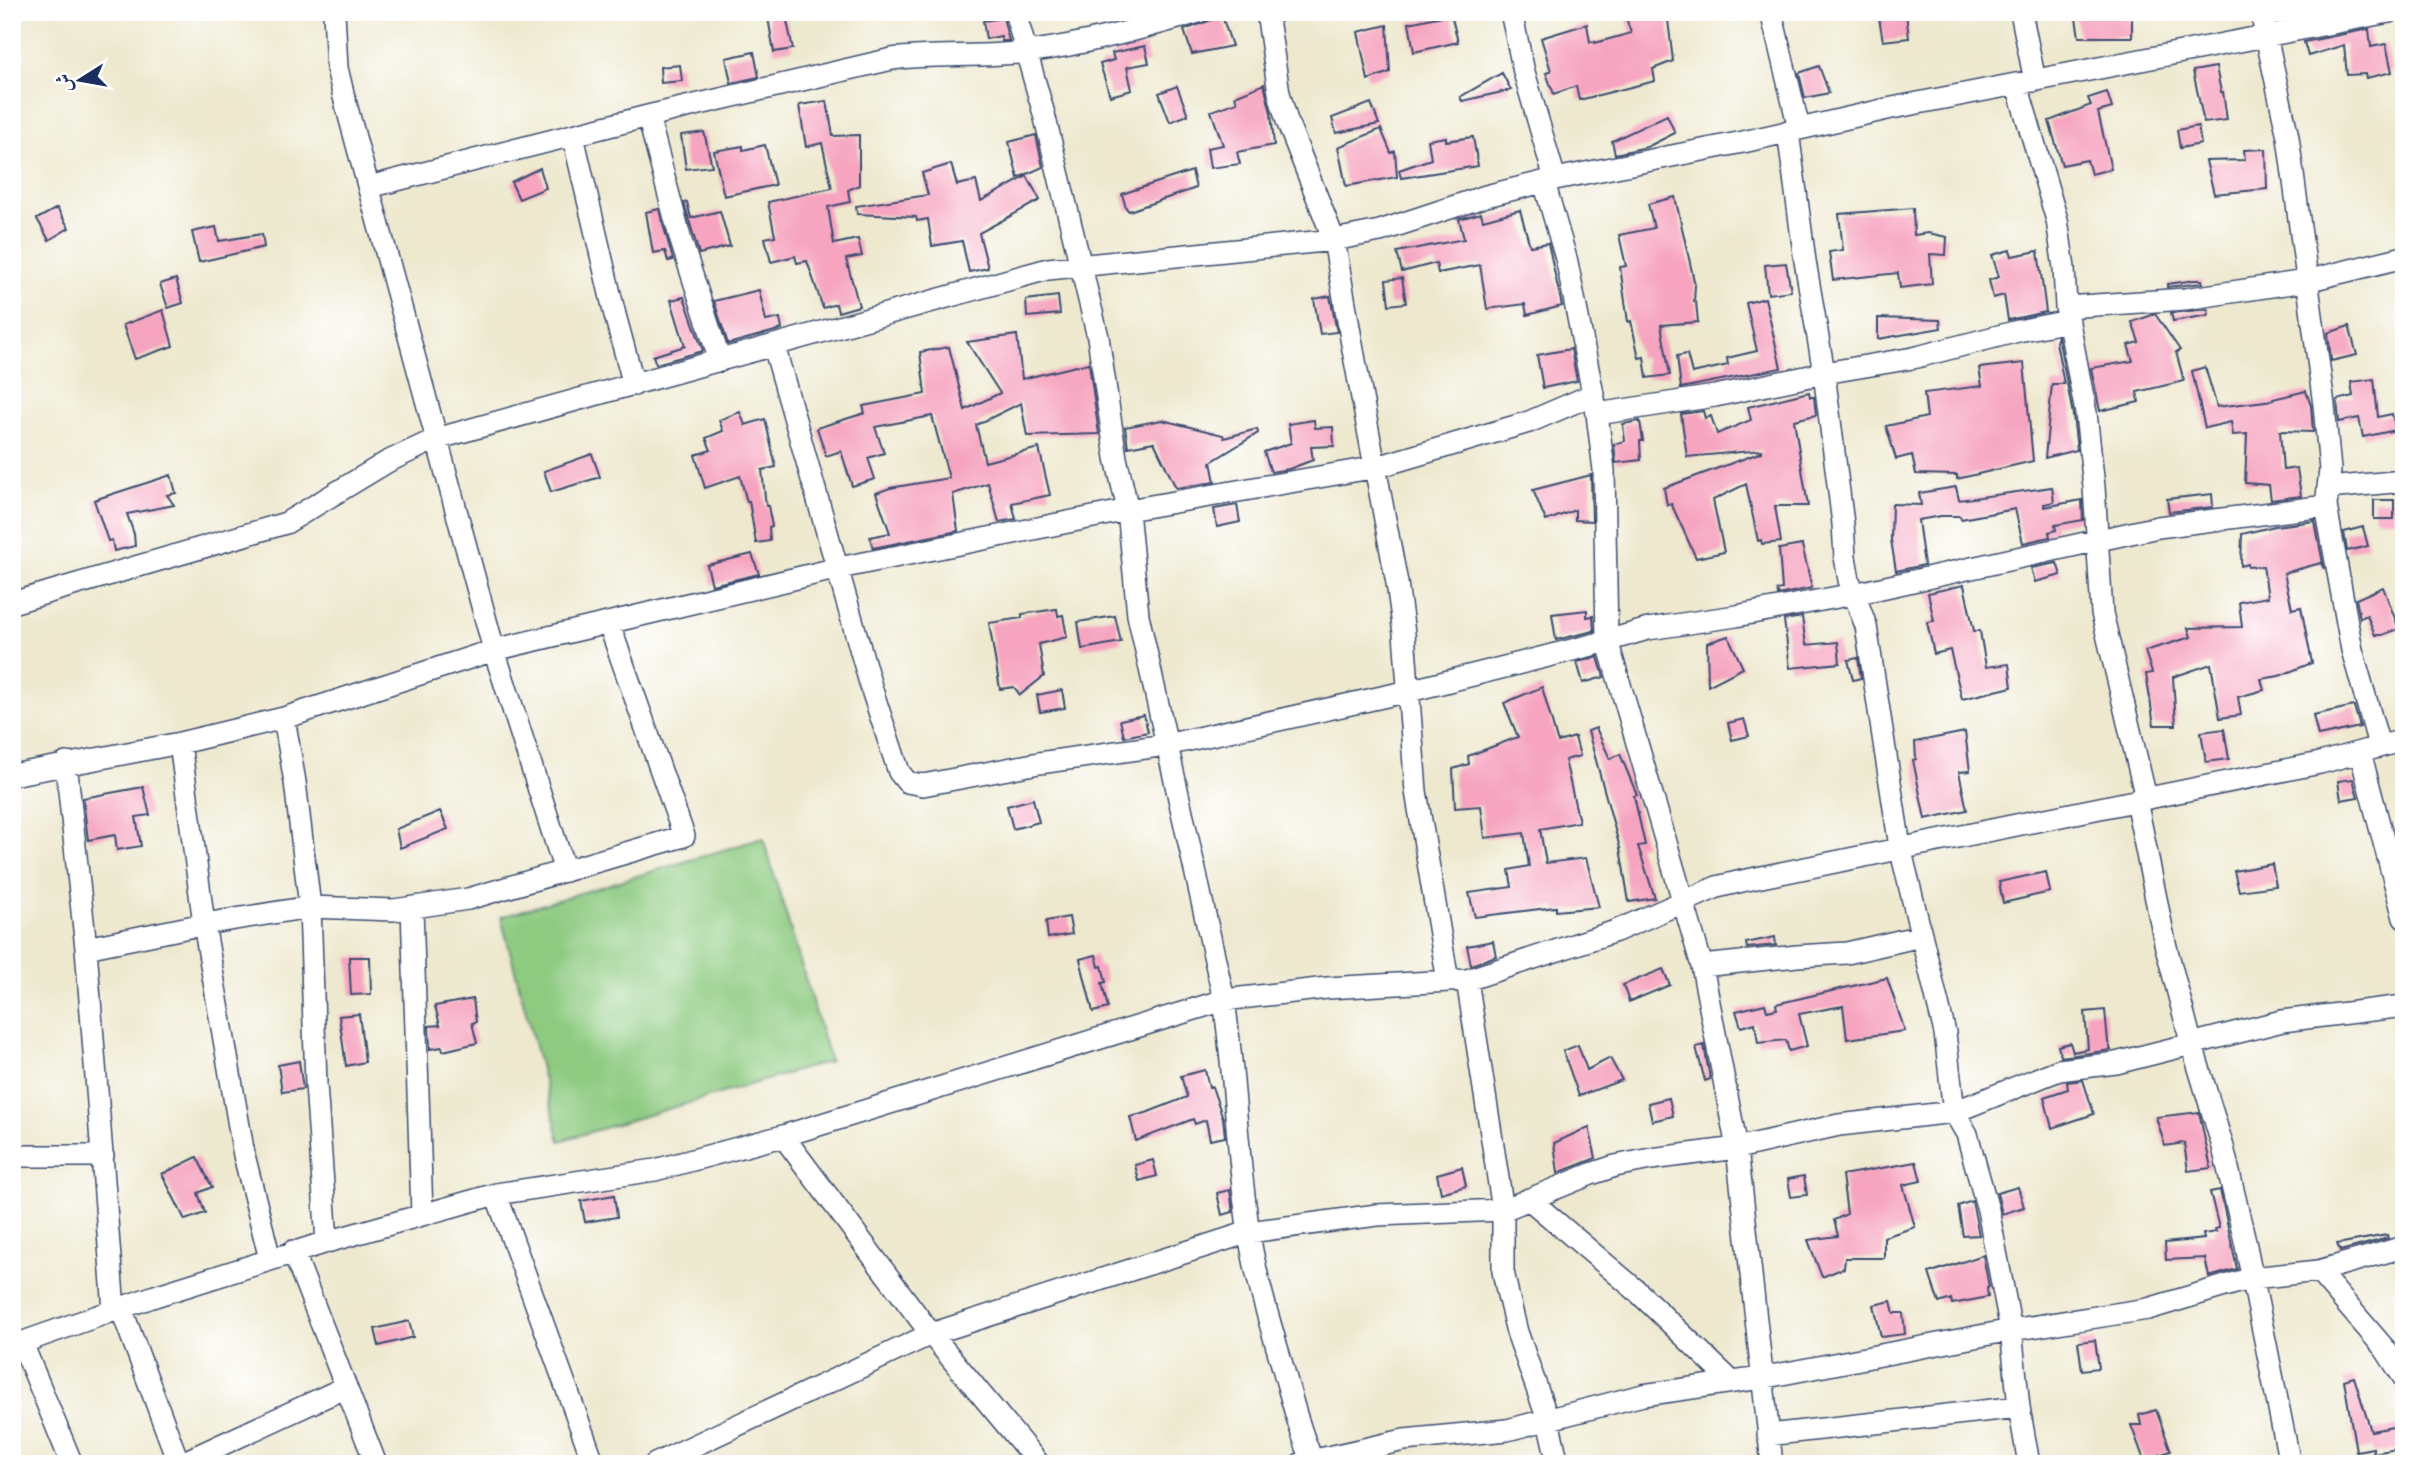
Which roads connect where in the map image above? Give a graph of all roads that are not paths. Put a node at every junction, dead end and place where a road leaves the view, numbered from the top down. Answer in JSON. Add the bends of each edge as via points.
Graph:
{"nodes":[{"id":1,"x":334,"y":12,"type":"edge"},
{"id":2,"x":1015,"y":12,"type":"edge"},
{"id":3,"x":1199,"y":12,"type":"edge"},
{"id":4,"x":1266,"y":12,"type":"edge"},
{"id":5,"x":1511,"y":12,"type":"edge"},
{"id":6,"x":1771,"y":12,"type":"edge"},
{"id":7,"x":2021,"y":12,"type":"edge"},
{"id":8,"x":2261,"y":12,"type":"edge"},
{"id":9,"x":2389,"y":12,"type":"edge"},
{"id":10,"x":2266,"y":37,"type":"junction"},
{"id":11,"x":1026,"y":52,"type":"junction"},
{"id":12,"x":2026,"y":83,"type":"junction"},
{"id":13,"x":648,"y":116,"type":"junction"},
{"id":14,"x":1793,"y":129,"type":"junction"},
{"id":15,"x":573,"y":136,"type":"junction"},
{"id":16,"x":1550,"y":180,"type":"junction"},
{"id":17,"x":369,"y":187,"type":"junction"},
{"id":18,"x":1335,"y":240,"type":"junction"},
{"id":19,"x":2404,"y":257,"type":"edge"},
{"id":20,"x":1081,"y":266,"type":"junction"},
{"id":21,"x":2306,"y":281,"type":"junction"},
{"id":22,"x":2068,"y":314,"type":"junction"},
{"id":23,"x":774,"y":346,"type":"junction"},
{"id":24,"x":720,"y":361,"type":"junction"},
{"id":25,"x":1824,"y":373,"type":"junction"},
{"id":26,"x":634,"y":384,"type":"junction"},
{"id":27,"x":1596,"y":404,"type":"junction"},
{"id":28,"x":436,"y":439,"type":"junction"},
{"id":29,"x":1377,"y":467,"type":"junction"},
{"id":30,"x":2404,"y":481,"type":"edge"},
{"id":31,"x":2327,"y":497,"type":"junction"},
{"id":32,"x":1128,"y":510,"type":"junction"},
{"id":33,"x":2098,"y":540,"type":"junction"},
{"id":34,"x":839,"y":568,"type":"junction"},
{"id":35,"x":1854,"y":594,"type":"junction"},
{"id":36,"x":12,"y":603,"type":"edge"},
{"id":37,"x":609,"y":624,"type":"junction"},
{"id":38,"x":1606,"y":640,"type":"junction"},
{"id":39,"x":494,"y":650,"type":"junction"},
{"id":40,"x":1409,"y":691,"type":"junction"},
{"id":41,"x":284,"y":718,"type":"junction"},
{"id":42,"x":2404,"y":740,"type":"edge"},
{"id":43,"x":180,"y":743,"type":"junction"},
{"id":44,"x":1166,"y":745,"type":"junction"},
{"id":45,"x":2370,"y":749,"type":"junction"},
{"id":46,"x":66,"y":763,"type":"junction"},
{"id":47,"x":12,"y":775,"type":"edge"},
{"id":48,"x":2141,"y":799,"type":"junction"},
{"id":49,"x":1900,"y":847,"type":"junction"},
{"id":50,"x":565,"y":871,"type":"junction"},
{"id":51,"x":1683,"y":901,"type":"junction"},
{"id":52,"x":310,"y":907,"type":"junction"},
{"id":53,"x":412,"y":908,"type":"junction"},
{"id":54,"x":2404,"y":918,"type":"edge"},
{"id":55,"x":204,"y":924,"type":"junction"},
{"id":56,"x":1921,"y":936,"type":"junction"},
{"id":57,"x":86,"y":948,"type":"junction"},
{"id":58,"x":1702,"y":967,"type":"junction"},
{"id":59,"x":1457,"y":981,"type":"junction"},
{"id":60,"x":1224,"y":1000,"type":"junction"},
{"id":61,"x":2404,"y":1006,"type":"edge"},
{"id":62,"x":2191,"y":1042,"type":"junction"},
{"id":63,"x":1954,"y":1112,"type":"junction"},
{"id":64,"x":783,"y":1136,"type":"junction"},
{"id":65,"x":1737,"y":1148,"type":"junction"},
{"id":66,"x":12,"y":1156,"type":"edge"},
{"id":67,"x":103,"y":1156,"type":"junction"},
{"id":68,"x":496,"y":1194,"type":"junction"},
{"id":69,"x":1529,"y":1199,"type":"junction"},
{"id":70,"x":1503,"y":1210,"type":"junction"},
{"id":71,"x":422,"y":1215,"type":"junction"},
{"id":72,"x":1249,"y":1232,"type":"junction"},
{"id":73,"x":327,"y":1242,"type":"junction"},
{"id":74,"x":2404,"y":1247,"type":"edge"},
{"id":75,"x":293,"y":1251,"type":"junction"},
{"id":76,"x":270,"y":1259,"type":"junction"},
{"id":77,"x":2318,"y":1271,"type":"junction"},
{"id":78,"x":2252,"y":1278,"type":"junction"},
{"id":79,"x":118,"y":1309,"type":"junction"},
{"id":80,"x":2011,"y":1330,"type":"junction"},
{"id":81,"x":931,"y":1334,"type":"junction"},
{"id":82,"x":17,"y":1344,"type":"edge"},
{"id":83,"x":1761,"y":1378,"type":"junction"},
{"id":84,"x":2404,"y":1378,"type":"edge"},
{"id":85,"x":1732,"y":1382,"type":"junction"},
{"id":86,"x":346,"y":1387,"type":"junction"},
{"id":87,"x":2019,"y":1407,"type":"junction"},
{"id":88,"x":1548,"y":1420,"type":"junction"},
{"id":89,"x":1768,"y":1435,"type":"junction"},
{"id":90,"x":1309,"y":1462,"type":"edge"},
{"id":91,"x":72,"y":1464,"type":"edge"},
{"id":92,"x":179,"y":1464,"type":"edge"},
{"id":93,"x":376,"y":1464,"type":"edge"},
{"id":94,"x":594,"y":1464,"type":"edge"},
{"id":95,"x":655,"y":1464,"type":"edge"},
{"id":96,"x":1039,"y":1464,"type":"edge"},
{"id":97,"x":1558,"y":1464,"type":"edge"},
{"id":98,"x":1772,"y":1464,"type":"edge"},
{"id":99,"x":2029,"y":1464,"type":"edge"},
{"id":100,"x":2290,"y":1464,"type":"edge"}],
"edges":[{"from":1,"to":17,"type":"street","via":[[337,68]]},
{"from":2,"to":11,"type":"street"},
{"from":3,"to":11,"type":"street"},
{"from":4,"to":18,"type":"street","via":[[1287,121]]},
{"from":5,"to":16,"type":"street"},
{"from":6,"to":14,"type":"street"},
{"from":7,"to":12,"type":"street"},
{"from":8,"to":10,"type":"street"},
{"from":9,"to":10,"type":"street"},
{"from":10,"to":12,"type":"street"},
{"from":10,"to":21,"type":"street","via":[[2288,137]]},
{"from":11,"to":13,"type":"street","via":[[892,59]]},
{"from":11,"to":20,"type":"street"},
{"from":12,"to":14,"type":"street"},
{"from":12,"to":22,"type":"street","via":[[2057,220]]},
{"from":13,"to":15,"type":"street"},
{"from":13,"to":24,"type":"street","via":[[681,241]]},
{"from":14,"to":16,"type":"street"},
{"from":14,"to":25,"type":"street","via":[[1805,261]]},
{"from":15,"to":17,"type":"street"},
{"from":15,"to":26,"type":"street"},
{"from":16,"to":18,"type":"street"},
{"from":16,"to":27,"type":"street"},
{"from":17,"to":28,"type":"street"},
{"from":18,"to":20,"type":"street"},
{"from":18,"to":29,"type":"street"},
{"from":19,"to":21,"type":"street"},
{"from":20,"to":23,"type":"street","via":[[1048,269]]},
{"from":20,"to":32,"type":"street"},
{"from":21,"to":22,"type":"street"},
{"from":21,"to":31,"type":"street","via":[[2324,405],[2330,470]]},
{"from":22,"to":25,"type":"street","via":[[1913,358]]},
{"from":22,"to":33,"type":"street","via":[[2086,413]]},
{"from":23,"to":24,"type":"street"},
{"from":23,"to":34,"type":"street"},
{"from":24,"to":26,"type":"street"},
{"from":25,"to":27,"type":"street","via":[[1716,396]]},
{"from":25,"to":35,"type":"street","via":[[1845,557]]},
{"from":26,"to":28,"type":"street"},
{"from":27,"to":29,"type":"street"},
{"from":27,"to":38,"type":"street","via":[[1604,470]]},
{"from":28,"to":36,"type":"street","via":[[286,523]]},
{"from":28,"to":39,"type":"street"},
{"from":29,"to":32,"type":"street"},
{"from":29,"to":40,"type":"street","via":[[1398,583]]},
{"from":30,"to":31,"type":"street"},
{"from":31,"to":33,"type":"street"},
{"from":31,"to":45,"type":"street"},
{"from":32,"to":34,"type":"street"},
{"from":32,"to":44,"type":"street","via":[[1138,615]]},
{"from":33,"to":35,"type":"street"},
{"from":33,"to":48,"type":"street","via":[[2102,613]]},
{"from":34,"to":37,"type":"street"},
{"from":34,"to":44,"type":"street","via":[[872,690],[899,772],[907,782],[923,785]]},
{"from":35,"to":38,"type":"street"},
{"from":35,"to":49,"type":"street","via":[[1866,626]]},
{"from":37,"to":39,"type":"street"},
{"from":37,"to":50,"type":"street","via":[[684,836]]},
{"from":38,"to":40,"type":"street"},
{"from":38,"to":51,"type":"street"},
{"from":39,"to":41,"type":"street"},
{"from":39,"to":50,"type":"street"},
{"from":40,"to":44,"type":"street"},
{"from":40,"to":59,"type":"street","via":[[1416,791]]},
{"from":41,"to":43,"type":"street"},
{"from":41,"to":52,"type":"street"},
{"from":42,"to":45,"type":"street"},
{"from":43,"to":46,"type":"street"},
{"from":43,"to":55,"type":"street"},
{"from":44,"to":60,"type":"street"},
{"from":45,"to":48,"type":"street"},
{"from":45,"to":54,"type":"street"},
{"from":46,"to":47,"type":"street"},
{"from":46,"to":57,"type":"street"},
{"from":48,"to":49,"type":"street"},
{"from":48,"to":62,"type":"street","via":[[2165,943]]},
{"from":49,"to":51,"type":"street","via":[[1717,887]]},
{"from":49,"to":56,"type":"street"},
{"from":50,"to":53,"type":"street","via":[[468,900]]},
{"from":51,"to":58,"type":"street"},
{"from":51,"to":59,"type":"street","via":[[1616,931]]},
{"from":52,"to":53,"type":"street"},
{"from":52,"to":55,"type":"street"},
{"from":52,"to":73,"type":"street"},
{"from":53,"to":71,"type":"street"},
{"from":55,"to":57,"type":"street"},
{"from":55,"to":76,"type":"street","via":[[244,1155]]},
{"from":56,"to":58,"type":"street","via":[[1847,953]]},
{"from":56,"to":63,"type":"street","via":[[1945,1033]]},
{"from":57,"to":67,"type":"street"},
{"from":58,"to":65,"type":"street"},
{"from":59,"to":60,"type":"street","via":[[1327,988]]},
{"from":59,"to":70,"type":"street"},
{"from":60,"to":64,"type":"street"},
{"from":60,"to":72,"type":"street"},
{"from":61,"to":62,"type":"street","via":[[2282,1021]]},
{"from":62,"to":63,"type":"street","via":[[2116,1063],[2059,1070]]},
{"from":62,"to":78,"type":"street","via":[[2223,1147]]},
{"from":63,"to":65,"type":"street","via":[[1839,1125]]},
{"from":63,"to":80,"type":"street","via":[[1967,1134],[1988,1210]]},
{"from":64,"to":68,"type":"street","via":[[655,1170]]},
{"from":64,"to":81,"type":"street"},
{"from":65,"to":69,"type":"street","via":[[1615,1166]]},
{"from":65,"to":83,"type":"street"},
{"from":66,"to":67,"type":"street"},
{"from":67,"to":79,"type":"street"},
{"from":68,"to":71,"type":"street"},
{"from":68,"to":94,"type":"street"},
{"from":69,"to":70,"type":"street"},
{"from":69,"to":85,"type":"street"},
{"from":70,"to":72,"type":"street","via":[[1377,1215]]},
{"from":70,"to":88,"type":"street","via":[[1503,1271],[1508,1295]]},
{"from":71,"to":73,"type":"street"},
{"from":72,"to":81,"type":"street"},
{"from":72,"to":90,"type":"street","via":[[1256,1274]]},
{"from":73,"to":75,"type":"street"},
{"from":74,"to":77,"type":"street"},
{"from":75,"to":76,"type":"street"},
{"from":75,"to":86,"type":"street"},
{"from":76,"to":79,"type":"street"},
{"from":77,"to":78,"type":"street"},
{"from":77,"to":84,"type":"street"},
{"from":78,"to":80,"type":"street","via":[[2148,1309]]},
{"from":78,"to":100,"type":"street"},
{"from":79,"to":82,"type":"street"},
{"from":79,"to":92,"type":"street"},
{"from":80,"to":83,"type":"street"},
{"from":80,"to":87,"type":"street"},
{"from":81,"to":95,"type":"street"},
{"from":81,"to":96,"type":"street"},
{"from":82,"to":91,"type":"street"},
{"from":83,"to":85,"type":"street"},
{"from":83,"to":89,"type":"street"},
{"from":85,"to":88,"type":"street","via":[[1643,1395]]},
{"from":86,"to":92,"type":"street"},
{"from":86,"to":93,"type":"street"},
{"from":87,"to":89,"type":"street"},
{"from":87,"to":99,"type":"street"},
{"from":88,"to":90,"type":"street","via":[[1507,1430],[1405,1440]]},
{"from":88,"to":97,"type":"street"},
{"from":89,"to":98,"type":"street"}]}
